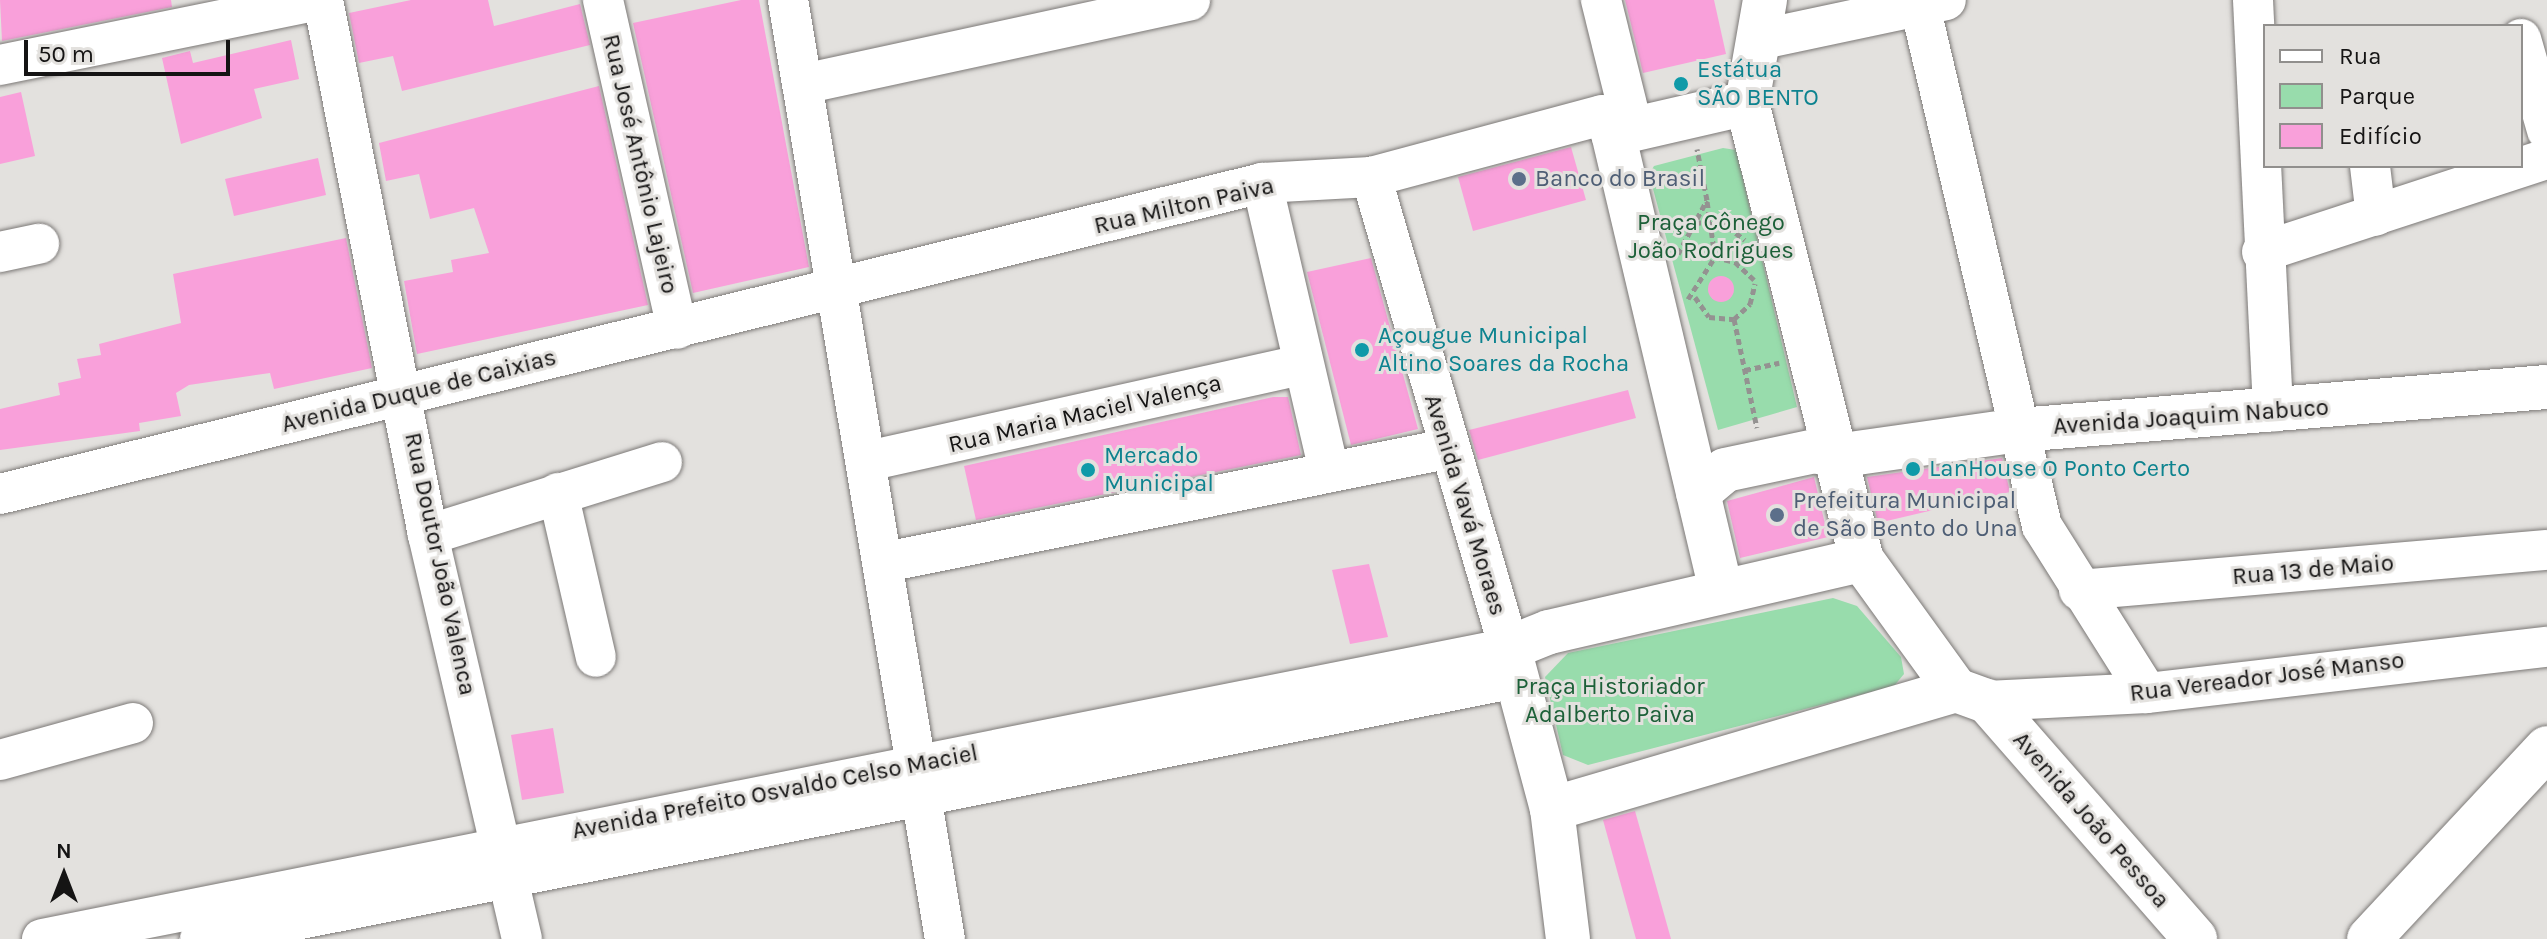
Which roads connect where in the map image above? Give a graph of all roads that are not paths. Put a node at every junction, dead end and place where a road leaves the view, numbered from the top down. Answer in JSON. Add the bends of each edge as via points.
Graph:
{"nodes":[{"id":1,"x":321,"y":0,"type":"edge"},
{"id":2,"x":603,"y":0,"type":"edge"},
{"id":3,"x":788,"y":0,"type":"edge"},
{"id":4,"x":1190,"y":0,"type":"edge"},
{"id":5,"x":1601,"y":0,"type":"edge"},
{"id":6,"x":2253,"y":0,"type":"edge"},
{"id":7,"x":1933,"y":3,"type":"edge"},
{"id":8,"x":1762,"y":20,"type":"edge"},
{"id":9,"x":2547,"y":34,"type":"edge"},
{"id":10,"x":2523,"y":39,"type":"edge"},
{"id":11,"x":2523,"y":46,"type":"edge"},
{"id":12,"x":0,"y":65,"type":"edge"},
{"id":13,"x":803,"y":84,"type":"junction"},
{"id":14,"x":1747,"y":103,"type":"junction"},
{"id":15,"x":2547,"y":130,"type":"edge"},
{"id":16,"x":1623,"y":132,"type":"junction"},
{"id":17,"x":2547,"y":159,"type":"edge"},
{"id":18,"x":2523,"y":167,"type":"edge"},
{"id":19,"x":2370,"y":168,"type":"edge"},
{"id":20,"x":2520,"y":168,"type":"edge"},
{"id":21,"x":1371,"y":177,"type":"junction"},
{"id":22,"x":1262,"y":183,"type":"junction"},
{"id":23,"x":2376,"y":216,"type":"junction"},
{"id":24,"x":39,"y":244,"type":"dead end"},
{"id":25,"x":0,"y":252,"type":"edge"},
{"id":26,"x":2262,"y":252,"type":"junction"},
{"id":27,"x":838,"y":292,"type":"junction"},
{"id":28,"x":677,"y":329,"type":"junction"},
{"id":29,"x":1302,"y":365,"type":"junction"},
{"id":30,"x":2547,"y":387,"type":"edge"},
{"id":31,"x":406,"y":394,"type":"junction"},
{"id":32,"x":2273,"y":412,"type":"junction"},
{"id":33,"x":1826,"y":413,"type":"junction"},
{"id":34,"x":2019,"y":430,"type":"junction"},
{"id":35,"x":1687,"y":442,"type":"junction"},
{"id":36,"x":1446,"y":449,"type":"junction"},
{"id":37,"x":1836,"y":456,"type":"junction"},
{"id":38,"x":868,"y":461,"type":"junction"},
{"id":39,"x":662,"y":462,"type":"dead end"},
{"id":40,"x":1329,"y":472,"type":"junction"},
{"id":41,"x":558,"y":493,"type":"junction"},
{"id":42,"x":1698,"y":493,"type":"junction"},
{"id":43,"x":0,"y":494,"type":"edge"},
{"id":44,"x":428,"y":535,"type":"junction"},
{"id":45,"x":2547,"y":550,"type":"edge"},
{"id":46,"x":1862,"y":560,"type":"junction"},
{"id":47,"x":886,"y":562,"type":"junction"},
{"id":48,"x":1721,"y":590,"type":"junction"},
{"id":49,"x":2079,"y":590,"type":"junction"},
{"id":50,"x":2547,"y":647,"type":"edge"},
{"id":51,"x":596,"y":657,"type":"dead end"},
{"id":52,"x":1512,"y":663,"type":"junction"},
{"id":53,"x":2147,"y":693,"type":"junction"},
{"id":54,"x":1972,"y":696,"type":"junction"},
{"id":55,"x":133,"y":723,"type":"dead end"},
{"id":56,"x":2547,"y":748,"type":"edge"},
{"id":57,"x":0,"y":760,"type":"edge"},
{"id":58,"x":920,"y":779,"type":"junction"},
{"id":59,"x":1552,"y":809,"type":"junction"},
{"id":60,"x":505,"y":861,"type":"junction"},
{"id":61,"x":42,"y":939,"type":"edge"},
{"id":62,"x":200,"y":939,"type":"edge"},
{"id":63,"x":522,"y":939,"type":"edge"},
{"id":64,"x":945,"y":939,"type":"edge"},
{"id":65,"x":1568,"y":939,"type":"edge"},
{"id":66,"x":2195,"y":939,"type":"edge"},
{"id":67,"x":2369,"y":939,"type":"edge"}],
"edges":[{"from":1,"to":12,"type":"street"},
{"from":1,"to":31,"type":"street","name":"Rua Doutor João Valenca"},
{"from":2,"to":28,"type":"street","name":"Rua José Antônio Lajeiro"},
{"from":3,"to":13,"type":"street"},
{"from":4,"to":13,"type":"street"},
{"from":5,"to":16,"type":"street"},
{"from":6,"to":26,"type":"street"},
{"from":7,"to":8,"type":"street"},
{"from":7,"to":34,"type":"street"},
{"from":8,"to":14,"type":"main road"},
{"from":9,"to":10,"type":"street"},
{"from":11,"to":15,"type":"street"},
{"from":13,"to":27,"type":"street"},
{"from":14,"to":16,"type":"main road"},
{"from":14,"to":33,"type":"main road"},
{"from":16,"to":21,"type":"street","name":"Rua Milton Paiva","via":[[1602,115]]},
{"from":16,"to":35,"type":"main road"},
{"from":17,"to":18,"type":"street"},
{"from":19,"to":23,"type":"street"},
{"from":20,"to":23,"type":"street"},
{"from":21,"to":22,"type":"street","name":"Rua Milton Paiva"},
{"from":21,"to":36,"type":"street","name":"Avenida Vavá Moraes"},
{"from":22,"to":27,"type":"street","name":"Rua Milton Paiva"},
{"from":22,"to":29,"type":"street"},
{"from":23,"to":26,"type":"street"},
{"from":24,"to":25,"type":"street"},
{"from":26,"to":32,"type":"street"},
{"from":27,"to":28,"type":"street","name":"Avenida Duque de Caixias"},
{"from":27,"to":38,"type":"street"},
{"from":28,"to":31,"type":"street","name":"Avenida Duque de Caixias"},
{"from":29,"to":38,"type":"street","name":"Rua Maria Maciel Valença"},
{"from":29,"to":40,"type":"street"},
{"from":30,"to":32,"type":"main road","name":"Avenida Joaquim Nabuco"},
{"from":31,"to":43,"type":"street","name":"Avenida Duque de Caixias"},
{"from":31,"to":44,"type":"street","name":"Rua Doutor João Valenca"},
{"from":32,"to":34,"type":"main road","name":"Avenida Joaquim Nabuco"},
{"from":33,"to":35,"type":"main road","via":[[1808,433],[1722,454],[1698,452]]},
{"from":33,"to":37,"type":"main road"},
{"from":34,"to":37,"type":"main road","name":"Avenida Joaquim Nabuco"},
{"from":34,"to":49,"type":"street","via":[[2042,526]]},
{"from":35,"to":42,"type":"main road"},
{"from":36,"to":40,"type":"street"},
{"from":36,"to":52,"type":"street","name":"Avenida Vavá Moraes"},
{"from":37,"to":42,"type":"main road","via":[[1815,451],[1725,470]]},
{"from":37,"to":46,"type":"main road"},
{"from":38,"to":47,"type":"street"},
{"from":39,"to":41,"type":"street"},
{"from":40,"to":47,"type":"street"},
{"from":41,"to":44,"type":"street"},
{"from":41,"to":51,"type":"street"},
{"from":42,"to":48,"type":"main road"},
{"from":44,"to":60,"type":"street","name":"Rua Doutor João Valenca"},
{"from":45,"to":49,"type":"street","name":"Rua 13 de Maio"},
{"from":46,"to":48,"type":"main road"},
{"from":46,"to":54,"type":"main road"},
{"from":47,"to":58,"type":"street"},
{"from":48,"to":52,"type":"main road"},
{"from":49,"to":53,"type":"street"},
{"from":50,"to":53,"type":"street","name":"Rua Vereador José Manso"},
{"from":52,"to":58,"type":"street","name":"Avenida Prefeito Osvaldo Celso Maciel"},
{"from":52,"to":59,"type":"main road"},
{"from":53,"to":54,"type":"street","name":"Rua Vereador José Manso"},
{"from":54,"to":59,"type":"main road"},
{"from":54,"to":66,"type":"main road","name":"Avenida João Pessoa"},
{"from":55,"to":57,"type":"street"},
{"from":56,"to":67,"type":"main road"},
{"from":58,"to":60,"type":"street","name":"Avenida Prefeito Osvaldo Celso Maciel"},
{"from":58,"to":64,"type":"street"},
{"from":59,"to":65,"type":"main road"},
{"from":60,"to":61,"type":"street","name":"Avenida Prefeito Osvaldo Celso Maciel"},
{"from":60,"to":62,"type":"street","name":"Avenida Prefeito Osvaldo Celso Maciel"},
{"from":60,"to":63,"type":"street","name":"Rua Doutor João Valenca"}]}
